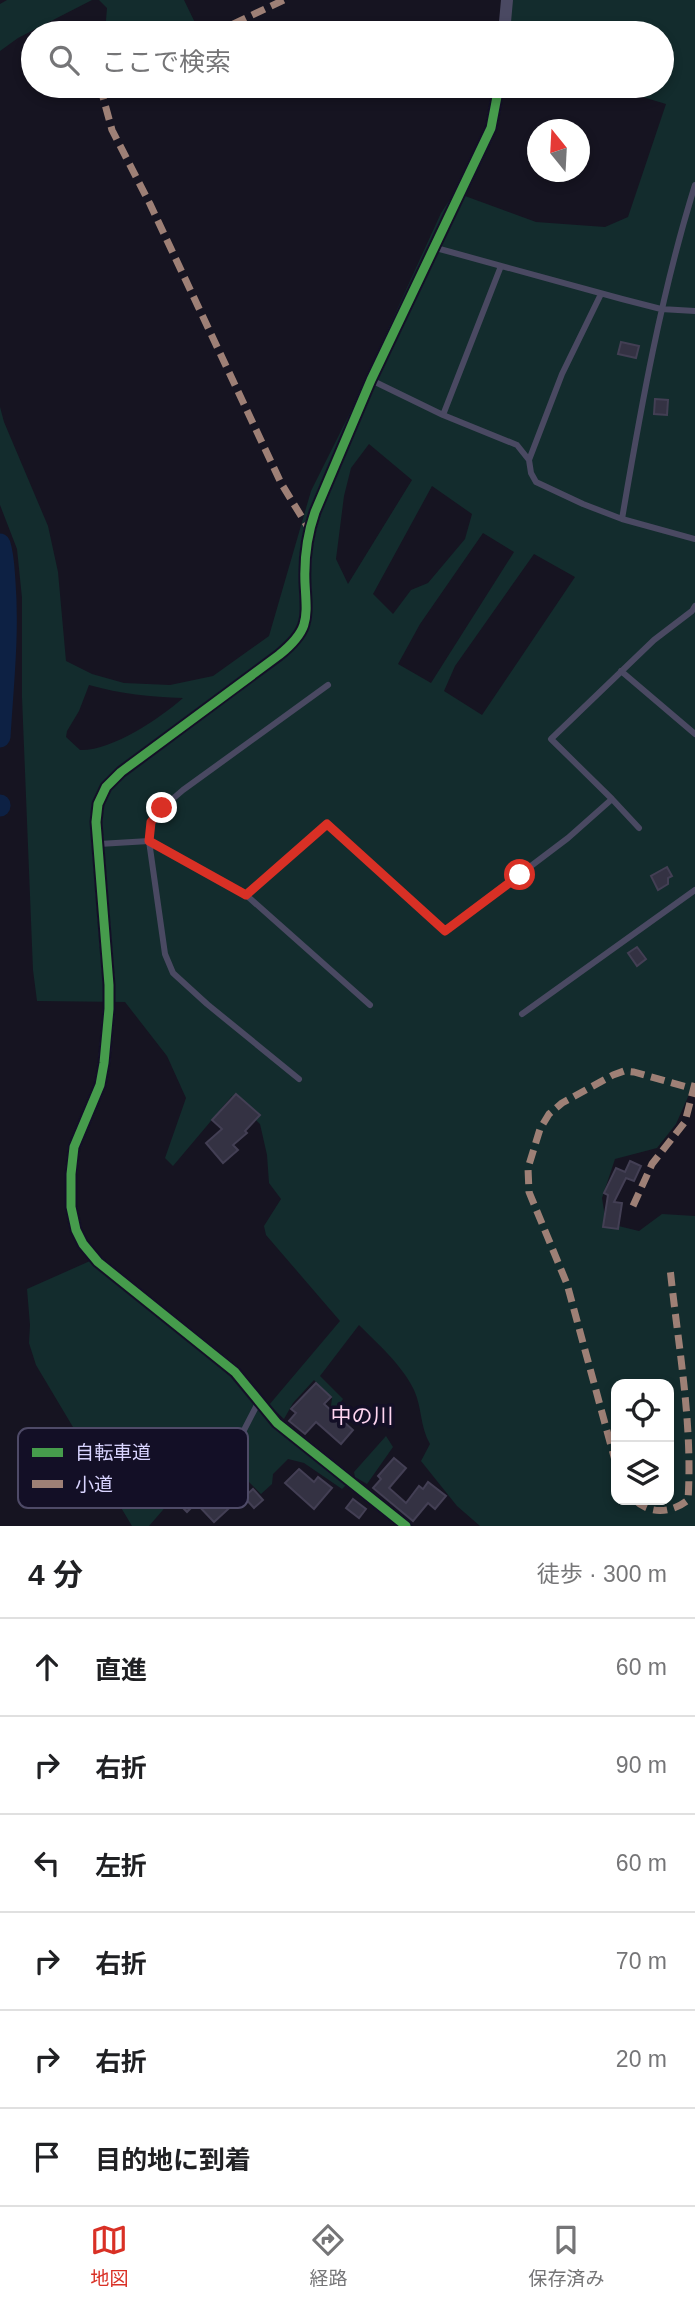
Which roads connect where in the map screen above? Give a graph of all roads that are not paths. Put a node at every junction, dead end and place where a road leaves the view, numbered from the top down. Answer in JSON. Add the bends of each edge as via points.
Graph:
{"nodes":[{"id":1,"x":507,"y":0,"type":"edge"},
{"id":2,"x":505,"y":21,"type":"edge"},
{"id":3,"x":497,"y":98,"type":"edge"},
{"id":4,"x":695,"y":185,"type":"edge"},
{"id":5,"x":436,"y":248,"type":"junction"},
{"id":6,"x":500,"y":266,"type":"junction"},
{"id":7,"x":601,"y":294,"type":"junction"},
{"id":8,"x":662,"y":309,"type":"junction"},
{"id":9,"x":695,"y":311,"type":"edge"},
{"id":10,"x":371,"y":380,"type":"junction"},
{"id":11,"x":443,"y":415,"type":"junction"},
{"id":12,"x":529,"y":460,"type":"junction"},
{"id":13,"x":622,"y":519,"type":"junction"},
{"id":14,"x":695,"y":540,"type":"edge"},
{"id":15,"x":695,"y":606,"type":"edge"},
{"id":16,"x":621,"y":671,"type":"junction"},
{"id":17,"x":328,"y":685,"type":"dead end"},
{"id":18,"x":695,"y":734,"type":"edge"},
{"id":19,"x":612,"y":799,"type":"junction"},
{"id":20,"x":639,"y":828,"type":"dead end"},
{"id":21,"x":149,"y":841,"type":"junction"},
{"id":22,"x":97,"y":844,"type":"junction"},
{"id":23,"x":695,"y":890,"type":"edge"},
{"id":24,"x":246,"y":895,"type":"junction"},
{"id":25,"x":370,"y":1004,"type":"dead end"},
{"id":26,"x":522,"y":1014,"type":"dead end"},
{"id":27,"x":299,"y":1079,"type":"dead end"},
{"id":28,"x":259,"y":1401,"type":"junction"},
{"id":29,"x":245,"y":1428,"type":"edge"},
{"id":30,"x":406,"y":1526,"type":"edge"}],
"edges":[{"from":1,"to":2,"type":"street"},
{"from":3,"to":5,"type":"street","via":[[491,128]]},
{"from":4,"to":8,"type":"lane"},
{"from":5,"to":6,"type":"lane"},
{"from":5,"to":10,"type":"street"},
{"from":6,"to":7,"type":"lane"},
{"from":6,"to":11,"type":"lane"},
{"from":7,"to":8,"type":"lane"},
{"from":7,"to":12,"type":"lane","via":[[562,374]]},
{"from":8,"to":9,"type":"lane"},
{"from":8,"to":13,"type":"lane"},
{"from":10,"to":11,"type":"lane"},
{"from":10,"to":22,"type":"street","via":[[309,529],[308,607],[299,635],[106,786],[97,804]]},
{"from":11,"to":12,"type":"lane","via":[[517,445]]},
{"from":12,"to":13,"type":"lane","via":[[536,482]]},
{"from":13,"to":14,"type":"lane"},
{"from":15,"to":16,"type":"lane"},
{"from":16,"to":18,"type":"lane"},
{"from":16,"to":19,"type":"lane","via":[[551,739]]},
{"from":17,"to":21,"type":"lane","via":[[162,808],[151,822]]},
{"from":19,"to":20,"type":"lane"},
{"from":19,"to":24,"type":"lane","via":[[445,931],[327,824]]},
{"from":21,"to":22,"type":"lane"},
{"from":21,"to":24,"type":"lane"},
{"from":21,"to":27,"type":"lane","via":[[165,954],[173,972]]},
{"from":22,"to":28,"type":"street","via":[[109,1009],[100,1085],[74,1147],[71,1207],[76,1230],[98,1262],[235,1372]]},
{"from":23,"to":26,"type":"lane"},
{"from":24,"to":25,"type":"lane"},
{"from":28,"to":29,"type":"lane"},
{"from":28,"to":30,"type":"street","via":[[277,1423]]}]}
